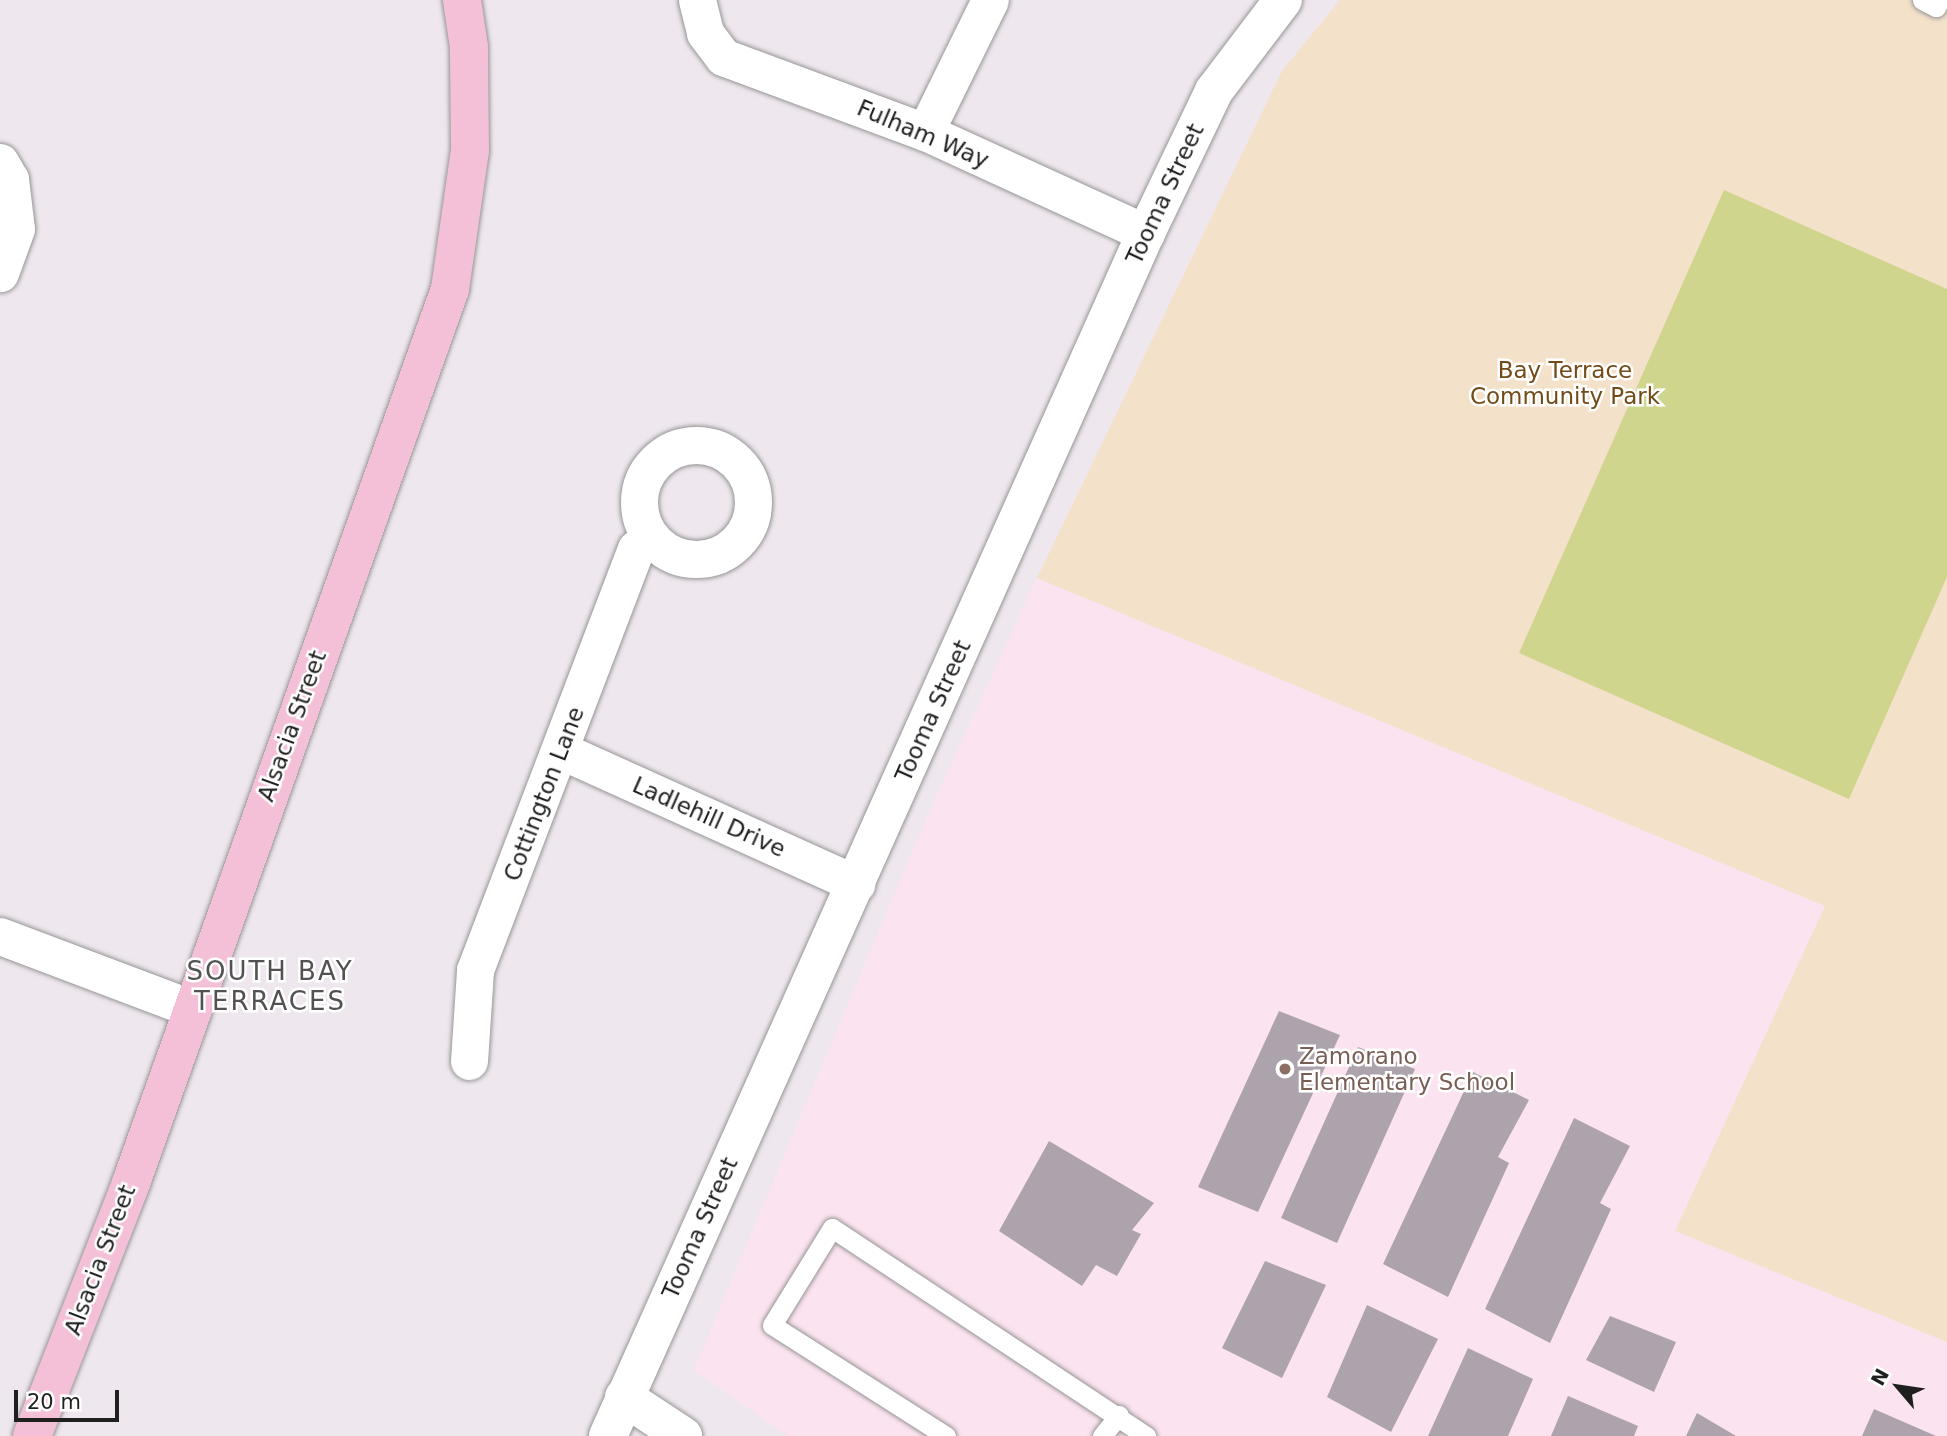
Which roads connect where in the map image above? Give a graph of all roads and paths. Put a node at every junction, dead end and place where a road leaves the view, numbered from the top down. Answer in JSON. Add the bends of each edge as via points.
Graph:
{"nodes":[{"id":1,"x":462,"y":0,"type":"edge"},
{"id":2,"x":990,"y":0,"type":"edge"},
{"id":3,"x":1283,"y":0,"type":"edge"},
{"id":4,"x":1922,"y":0,"type":"edge"},
{"id":5,"x":1940,"y":0,"type":"edge"},
{"id":6,"x":701,"y":17,"type":"edge"},
{"id":7,"x":925,"y":132,"type":"junction"},
{"id":8,"x":0,"y":162,"type":"edge"},
{"id":9,"x":1146,"y":233,"type":"junction"},
{"id":10,"x":0,"y":273,"type":"edge"},
{"id":11,"x":651,"y":538,"type":"dead end"},
{"id":12,"x":562,"y":751,"type":"junction"},
{"id":13,"x":856,"y":884,"type":"junction"},
{"id":14,"x":0,"y":936,"type":"edge"},
{"id":15,"x":191,"y":1009,"type":"junction"},
{"id":16,"x":470,"y":1061,"type":"dead end"},
{"id":17,"x":624,"y":1396,"type":"junction"},
{"id":18,"x":1119,"y":1415,"type":"junction"},
{"id":19,"x":32,"y":1436,"type":"edge"},
{"id":20,"x":608,"y":1436,"type":"edge"},
{"id":21,"x":683,"y":1436,"type":"edge"},
{"id":22,"x":946,"y":1436,"type":"edge"},
{"id":23,"x":1102,"y":1436,"type":"edge"},
{"id":24,"x":1146,"y":1436,"type":"edge"}],
"edges":[{"from":1,"to":15,"type":"main road","name":"Alsacia Street","via":[[469,47],[470,151],[450,289]]},
{"from":2,"to":7,"type":"street"},
{"from":3,"to":9,"type":"street","name":"Tooma Street","via":[[1214,91]]},
{"from":4,"to":5,"type":"lane","via":[[1936,7]]},
{"from":6,"to":7,"type":"street","name":"Fulham Way","via":[[723,57]]},
{"from":7,"to":9,"type":"street","name":"Fulham Way"},
{"from":8,"to":10,"type":"street","via":[[10,179],[16,229]]},
{"from":9,"to":13,"type":"street","name":"Tooma Street"},
{"from":11,"to":12,"type":"street","name":"Cottington Lane","via":[[636,549]]},
{"from":12,"to":13,"type":"street","name":"Ladlehill Drive"},
{"from":12,"to":16,"type":"street","name":"Cottington Lane","via":[[475,970]]},
{"from":13,"to":17,"type":"street","name":"Tooma Street"},
{"from":14,"to":15,"type":"street"},
{"from":15,"to":19,"type":"main road","name":"Alsacia Street","via":[[131,1183]]},
{"from":17,"to":20,"type":"street","name":"Tooma Street"},
{"from":17,"to":21,"type":"street"},
{"from":18,"to":22,"type":"lane","via":[[832,1228],[772,1325]]},
{"from":18,"to":23,"type":"lane"},
{"from":18,"to":24,"type":"lane"}]}
